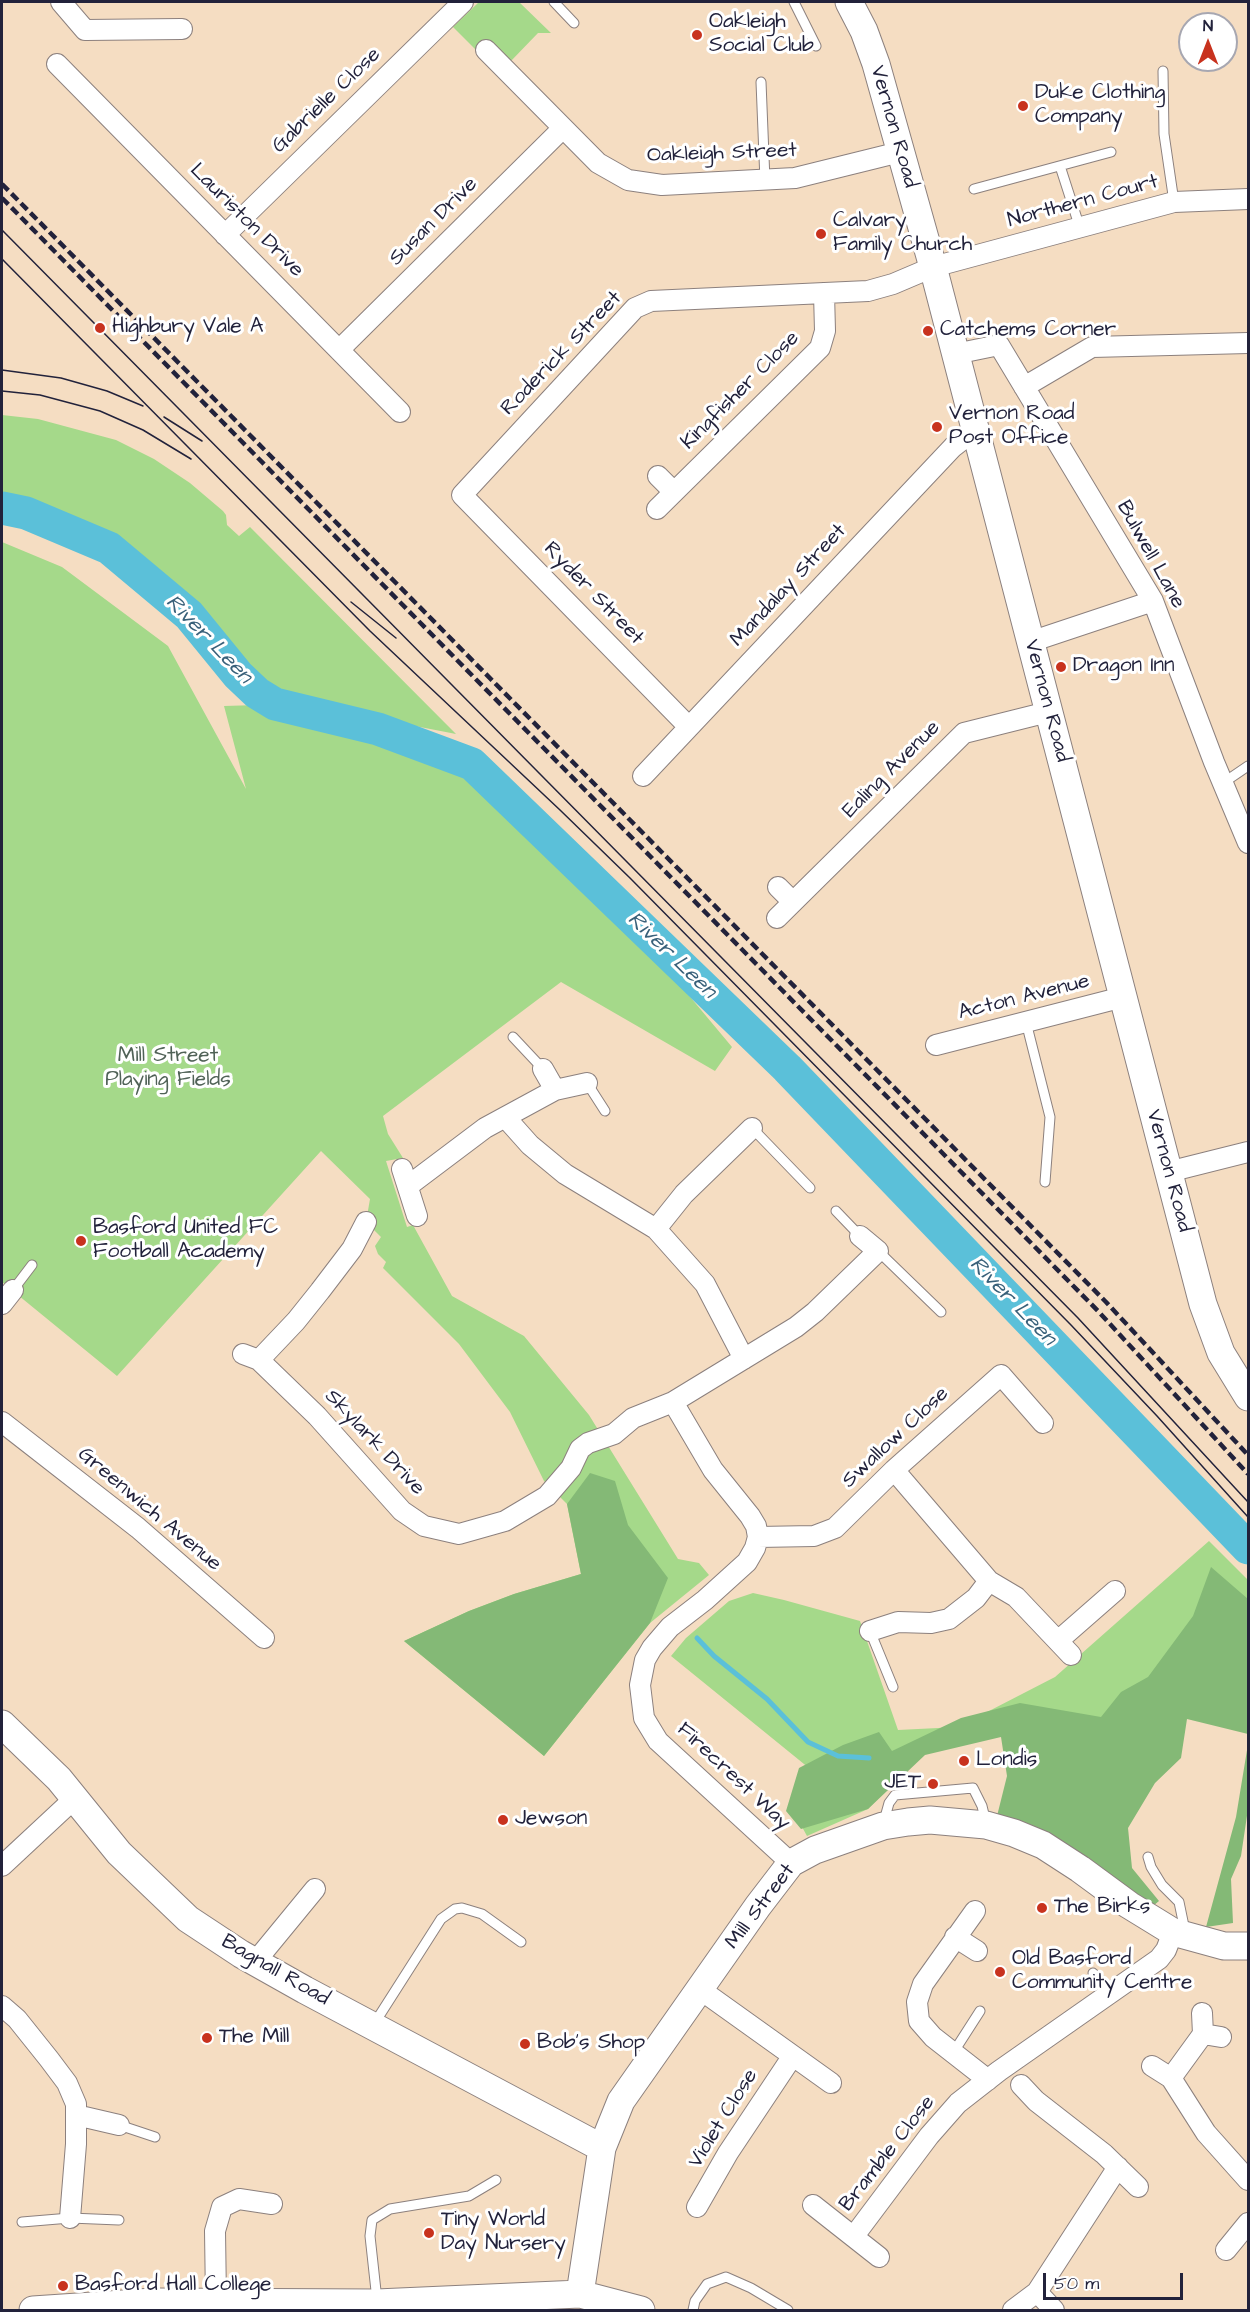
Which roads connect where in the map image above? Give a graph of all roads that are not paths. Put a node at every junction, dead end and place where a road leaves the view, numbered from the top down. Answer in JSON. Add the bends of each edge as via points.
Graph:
{"nodes":[{"id":1,"x":61,"y":2,"type":"edge"},
{"id":2,"x":463,"y":2,"type":"edge"},
{"id":3,"x":554,"y":2,"type":"edge"},
{"id":4,"x":794,"y":2,"type":"edge"},
{"id":5,"x":849,"y":2,"type":"edge"},
{"id":6,"x":574,"y":23,"type":"dead end"},
{"id":7,"x":182,"y":29,"type":"dead end"},
{"id":8,"x":816,"y":46,"type":"dead end"},
{"id":9,"x":486,"y":50,"type":"dead end"},
{"id":10,"x":57,"y":64,"type":"dead end"},
{"id":11,"x":1163,"y":71,"type":"dead end"},
{"id":12,"x":761,"y":81,"type":"dead end"},
{"id":13,"x":563,"y":128,"type":"junction"},
{"id":14,"x":900,"y":152,"type":"junction"},
{"id":15,"x":1111,"y":152,"type":"dead end"},
{"id":16,"x":1060,"y":166,"type":"junction"},
{"id":17,"x":765,"y":181,"type":"junction"},
{"id":18,"x":974,"y":189,"type":"dead end"},
{"id":19,"x":1248,"y":199,"type":"edge"},
{"id":20,"x":1174,"y":202,"type":"junction"},
{"id":21,"x":1080,"y":228,"type":"junction"},
{"id":22,"x":225,"y":235,"type":"junction"},
{"id":23,"x":933,"y":267,"type":"junction"},
{"id":24,"x":824,"y":293,"type":"junction"},
{"id":25,"x":1248,"y":343,"type":"edge"},
{"id":26,"x":339,"y":350,"type":"junction"},
{"id":27,"x":955,"y":354,"type":"junction"},
{"id":28,"x":1024,"y":387,"type":"junction"},
{"id":29,"x":400,"y":412,"type":"dead end"},
{"id":30,"x":977,"y":436,"type":"junction"},
{"id":31,"x":658,"y":476,"type":"dead end"},
{"id":32,"x":674,"y":492,"type":"junction"},
{"id":33,"x":462,"y":495,"type":"joint"},
{"id":34,"x":657,"y":509,"type":"dead end"},
{"id":35,"x":1153,"y":601,"type":"junction"},
{"id":36,"x":1030,"y":642,"type":"junction"},
{"id":37,"x":1048,"y":712,"type":"junction"},
{"id":38,"x":689,"y":727,"type":"junction"},
{"id":39,"x":1248,"y":766,"type":"edge"},
{"id":40,"x":643,"y":776,"type":"dead end"},
{"id":41,"x":1223,"y":783,"type":"junction"},
{"id":42,"x":1248,"y":843,"type":"edge"},
{"id":43,"x":778,"y":887,"type":"dead end"},
{"id":44,"x":793,"y":902,"type":"junction"},
{"id":45,"x":777,"y":918,"type":"dead end"},
{"id":46,"x":1123,"y":997,"type":"junction"},
{"id":47,"x":1026,"y":1022,"type":"junction"},
{"id":48,"x":513,"y":1037,"type":"dead end"},
{"id":49,"x":936,"y":1045,"type":"dead end"},
{"id":50,"x":543,"y":1069,"type":"joint"},
{"id":51,"x":587,"y":1083,"type":"joint"},
{"id":52,"x":555,"y":1090,"type":"junction"},
{"id":53,"x":605,"y":1111,"type":"dead end"},
{"id":54,"x":505,"y":1117,"type":"junction"},
{"id":55,"x":752,"y":1128,"type":"joint"},
{"id":56,"x":1248,"y":1152,"type":"edge"},
{"id":57,"x":1168,"y":1172,"type":"junction"},
{"id":58,"x":1045,"y":1182,"type":"dead end"},
{"id":59,"x":810,"y":1188,"type":"dead end"},
{"id":60,"x":836,"y":1211,"type":"dead end"},
{"id":61,"x":417,"y":1216,"type":"dead end"},
{"id":62,"x":366,"y":1221,"type":"dead end"},
{"id":63,"x":656,"y":1229,"type":"junction"},
{"id":64,"x":860,"y":1236,"type":"joint"},
{"id":65,"x":878,"y":1251,"type":"junction"},
{"id":66,"x":32,"y":1265,"type":"dead end"},
{"id":67,"x":7,"y":1297,"type":"edge"},
{"id":68,"x":941,"y":1312,"type":"dead end"},
{"id":69,"x":744,"y":1359,"type":"junction"},
{"id":70,"x":1248,"y":1397,"type":"edge"},
{"id":71,"x":673,"y":1402,"type":"junction"},
{"id":72,"x":2,"y":1422,"type":"edge"},
{"id":73,"x":1043,"y":1423,"type":"dead end"},
{"id":74,"x":894,"y":1470,"type":"junction"},
{"id":75,"x":758,"y":1537,"type":"junction"},
{"id":76,"x":989,"y":1581,"type":"junction"},
{"id":77,"x":1114,"y":1591,"type":"dead end"},
{"id":78,"x":870,"y":1631,"type":"joint"},
{"id":79,"x":264,"y":1638,"type":"dead end"},
{"id":80,"x":893,"y":1687,"type":"dead end"},
{"id":81,"x":2,"y":1724,"type":"edge"},
{"id":82,"x":75,"y":1798,"type":"junction"},
{"id":83,"x":1148,"y":1857,"type":"dead end"},
{"id":84,"x":791,"y":1863,"type":"junction"},
{"id":85,"x":2,"y":1866,"type":"edge"},
{"id":86,"x":315,"y":1889,"type":"dead end"},
{"id":87,"x":975,"y":1911,"type":"dead end"},
{"id":88,"x":1179,"y":1934,"type":"junction"},
{"id":89,"x":955,"y":1937,"type":"junction"},
{"id":90,"x":521,"y":1942,"type":"dead end"},
{"id":91,"x":1248,"y":1946,"type":"edge"},
{"id":92,"x":977,"y":1951,"type":"dead end"},
{"id":93,"x":255,"y":1962,"type":"junction"},
{"id":94,"x":1093,"y":1973,"type":"dead end"},
{"id":95,"x":701,"y":1990,"type":"junction"},
{"id":96,"x":1112,"y":1990,"type":"junction"},
{"id":97,"x":2,"y":2006,"type":"edge"},
{"id":98,"x":980,"y":2011,"type":"dead end"},
{"id":99,"x":1202,"y":2013,"type":"dead end"},
{"id":100,"x":373,"y":2026,"type":"junction"},
{"id":101,"x":953,"y":2053,"type":"junction"},
{"id":102,"x":792,"y":2056,"type":"junction"},
{"id":103,"x":1152,"y":2067,"type":"dead end"},
{"id":104,"x":1171,"y":2078,"type":"junction"},
{"id":105,"x":988,"y":2079,"type":"junction"},
{"id":106,"x":831,"y":2083,"type":"dead end"},
{"id":107,"x":1021,"y":2085,"type":"dead end"},
{"id":108,"x":76,"y":2115,"type":"junction"},
{"id":109,"x":119,"y":2125,"type":"joint"},
{"id":110,"x":155,"y":2137,"type":"dead end"},
{"id":111,"x":602,"y":2148,"type":"junction"},
{"id":112,"x":1118,"y":2167,"type":"junction"},
{"id":113,"x":496,"y":2180,"type":"dead end"},
{"id":114,"x":1248,"y":2180,"type":"edge"},
{"id":115,"x":1138,"y":2187,"type":"dead end"},
{"id":116,"x":272,"y":2204,"type":"dead end"},
{"id":117,"x":813,"y":2205,"type":"dead end"},
{"id":118,"x":697,"y":2207,"type":"dead end"},
{"id":119,"x":70,"y":2218,"type":"junction"},
{"id":120,"x":119,"y":2220,"type":"dead end"},
{"id":121,"x":22,"y":2222,"type":"dead end"},
{"id":122,"x":1248,"y":2223,"type":"edge"},
{"id":123,"x":854,"y":2236,"type":"junction"},
{"id":124,"x":1226,"y":2250,"type":"dead end"},
{"id":125,"x":879,"y":2257,"type":"dead end"},
{"id":126,"x":1037,"y":2292,"type":"junction"},
{"id":127,"x":580,"y":2294,"type":"junction"},
{"id":128,"x":216,"y":2300,"type":"junction"},
{"id":129,"x":377,"y":2302,"type":"junction"},
{"id":130,"x":33,"y":2310,"type":"edge"},
{"id":131,"x":641,"y":2310,"type":"edge"},
{"id":132,"x":693,"y":2310,"type":"edge"},
{"id":133,"x":788,"y":2310,"type":"edge"},
{"id":134,"x":1013,"y":2310,"type":"edge"},
{"id":135,"x":1054,"y":2310,"type":"edge"}],
"edges":[{"from":1,"to":7,"type":"street","via":[[85,30]]},
{"from":2,"to":22,"type":"street","name":"Gabrielle Close"},
{"from":3,"to":6,"type":"lane"},
{"from":4,"to":8,"type":"lane"},
{"from":5,"to":14,"type":"main road","name":"Vernon Road","via":[[876,64]]},
{"from":9,"to":13,"type":"street","name":"Oakleigh Street"},
{"from":10,"to":22,"type":"street","name":"Lauriston Drive"},
{"from":11,"to":20,"type":"lane","via":[[1164,134]]},
{"from":12,"to":17,"type":"lane"},
{"from":13,"to":17,"type":"street","name":"Oakleigh Street","via":[[598,163],[628,180],[662,184]]},
{"from":13,"to":26,"type":"street","name":"Susan Drive"},
{"from":14,"to":17,"type":"street","name":"Oakleigh Street","via":[[795,178]]},
{"from":14,"to":23,"type":"main road","name":"Vernon Road"},
{"from":15,"to":16,"type":"lane"},
{"from":16,"to":18,"type":"lane"},
{"from":16,"to":21,"type":"lane"},
{"from":19,"to":20,"type":"street","name":"Northern Court"},
{"from":20,"to":21,"type":"street","name":"Northern Court"},
{"from":21,"to":23,"type":"street","name":"Northern Court"},
{"from":22,"to":26,"type":"street","name":"Lauriston Drive"},
{"from":23,"to":24,"type":"street","name":"Roderick Street","via":[[868,291]]},
{"from":23,"to":27,"type":"main road","name":"Vernon Road"},
{"from":24,"to":32,"type":"street","name":"Kingfisher Close","via":[[825,331],[820,348]]},
{"from":24,"to":33,"type":"street","name":"Roderick Street","via":[[651,301],[636,308]]},
{"from":25,"to":28,"type":"street","via":[[1092,347]]},
{"from":26,"to":29,"type":"street","name":"Lauriston Drive"},
{"from":27,"to":28,"type":"street","name":"Bulwell Lane","via":[[999,345]]},
{"from":27,"to":30,"type":"main road","name":"Vernon Road"},
{"from":28,"to":35,"type":"street","name":"Bulwell Lane"},
{"from":30,"to":36,"type":"main road","name":"Vernon Road"},
{"from":30,"to":38,"type":"street","name":"Mandalay Street","via":[[953,447]]},
{"from":31,"to":32,"type":"street"},
{"from":32,"to":34,"type":"street","name":"Kingfisher Close"},
{"from":33,"to":38,"type":"street","name":"Ryder Street"},
{"from":35,"to":36,"type":"street"},
{"from":35,"to":41,"type":"street","name":"Bulwell Lane"},
{"from":36,"to":37,"type":"main road","name":"Vernon Road"},
{"from":37,"to":44,"type":"street","name":"Ealing Avenue","via":[[964,733]]},
{"from":37,"to":46,"type":"main road","name":"Vernon Road"},
{"from":38,"to":40,"type":"street","name":"Mandalay Street"},
{"from":39,"to":41,"type":"lane"},
{"from":41,"to":42,"type":"street","name":"Bulwell Lane"},
{"from":43,"to":44,"type":"street"},
{"from":44,"to":45,"type":"street","name":"Ealing Avenue"},
{"from":46,"to":47,"type":"street","name":"Acton Avenue"},
{"from":46,"to":57,"type":"main road","name":"Vernon Road"},
{"from":47,"to":49,"type":"street","name":"Acton Avenue"},
{"from":47,"to":58,"type":"lane","via":[[1050,1117]]},
{"from":48,"to":50,"type":"lane"},
{"from":50,"to":52,"type":"street"},
{"from":51,"to":52,"type":"street"},
{"from":51,"to":53,"type":"lane"},
{"from":52,"to":54,"type":"street"},
{"from":54,"to":61,"type":"street","via":[[405,1178]]},
{"from":54,"to":63,"type":"street","via":[[530,1145],[565,1174]]},
{"from":55,"to":59,"type":"lane"},
{"from":55,"to":63,"type":"street","via":[[684,1194]]},
{"from":56,"to":57,"type":"street"},
{"from":57,"to":70,"type":"main road","name":"Vernon Road","via":[[1203,1304],[1221,1353]]},
{"from":60,"to":64,"type":"lane"},
{"from":62,"to":71,"type":"street","name":"Skylark Drive","via":[[352,1249],[296,1321],[251,1357],[317,1416],[402,1511],[424,1526],[459,1534],[505,1521],[547,1496],[584,1446],[614,1434],[633,1418]]},
{"from":63,"to":69,"type":"street","via":[[705,1284]]},
{"from":64,"to":65,"type":"street"},
{"from":65,"to":68,"type":"lane"},
{"from":65,"to":69,"type":"street","name":"Skylark Drive","via":[[815,1312]]},
{"from":66,"to":67,"type":"lane"},
{"from":69,"to":71,"type":"street","name":"Skylark Drive"},
{"from":71,"to":75,"type":"street","via":[[713,1470],[750,1516]]},
{"from":72,"to":79,"type":"street","name":"Greenwich Avenue","via":[[138,1528]]},
{"from":73,"to":74,"type":"street","name":"Swallow Close","via":[[1001,1375]]},
{"from":74,"to":75,"type":"street","name":"Swallow Close","via":[[835,1528],[814,1536]]},
{"from":74,"to":76,"type":"street"},
{"from":75,"to":84,"type":"street","name":"Firecrest Way","via":[[747,1562],[670,1627],[652,1648],[645,1659],[640,1702],[644,1718],[658,1741]]},
{"from":76,"to":77,"type":"street","via":[[1016,1597],[1065,1647]]},
{"from":76,"to":78,"type":"street","via":[[976,1598],[949,1618],[932,1623],[898,1622]]},
{"from":78,"to":80,"type":"lane"},
{"from":81,"to":82,"type":"main road","name":"Bagnall Road"},
{"from":82,"to":85,"type":"street"},
{"from":82,"to":93,"type":"main road","name":"Bagnall Road","via":[[119,1853],[158,1892],[188,1919]]},
{"from":83,"to":88,"type":"lane","via":[[1162,1885],[1179,1902]]},
{"from":84,"to":88,"type":"main road","name":"Mill Street","via":[[815,1850],[883,1826],[930,1820],[987,1825],[1043,1845],[1129,1905]]},
{"from":84,"to":95,"type":"main road","name":"Mill Street"},
{"from":86,"to":93,"type":"street"},
{"from":87,"to":89,"type":"street"},
{"from":88,"to":91,"type":"main road","name":"Mill Street","via":[[1224,1946]]},
{"from":88,"to":96,"type":"street","name":"Bramble Close","via":[[1158,1959]]},
{"from":89,"to":92,"type":"street"},
{"from":89,"to":101,"type":"street","via":[[923,1984],[917,2002],[920,2021]]},
{"from":90,"to":100,"type":"lane","via":[[476,1911],[462,1908],[447,1914]]},
{"from":93,"to":100,"type":"main road","name":"Bagnall Road"},
{"from":94,"to":96,"type":"lane"},
{"from":95,"to":102,"type":"street"},
{"from":95,"to":111,"type":"main road","name":"Mill Street","via":[[621,2101]]},
{"from":96,"to":105,"type":"street","name":"Bramble Close"},
{"from":97,"to":108,"type":"street","via":[[17,2019],[67,2083]]},
{"from":98,"to":101,"type":"lane"},
{"from":99,"to":104,"type":"street","via":[[1212,2035]]},
{"from":100,"to":111,"type":"main road","name":"Bagnall Road"},
{"from":101,"to":105,"type":"street"},
{"from":102,"to":106,"type":"street"},
{"from":102,"to":118,"type":"street","name":"Violet Close"},
{"from":103,"to":104,"type":"street"},
{"from":104,"to":114,"type":"street","via":[[1206,2133]]},
{"from":105,"to":123,"type":"street","name":"Bramble Close","via":[[958,2103],[929,2136]]},
{"from":107,"to":112,"type":"street","via":[[1031,2108]]},
{"from":108,"to":109,"type":"street"},
{"from":108,"to":119,"type":"street"},
{"from":109,"to":110,"type":"lane"},
{"from":111,"to":127,"type":"main road","name":"Mill Street"},
{"from":112,"to":115,"type":"street"},
{"from":112,"to":126,"type":"street"},
{"from":113,"to":129,"type":"lane","via":[[468,2196],[390,2209],[372,2220]]},
{"from":116,"to":128,"type":"street","via":[[239,2199],[222,2207],[215,2231]]},
{"from":117,"to":123,"type":"street","name":"Bramble Close"},
{"from":119,"to":120,"type":"lane"},
{"from":119,"to":121,"type":"lane"},
{"from":122,"to":124,"type":"street"},
{"from":123,"to":125,"type":"street","name":"Bramble Close"},
{"from":126,"to":134,"type":"street"},
{"from":126,"to":135,"type":"street"},
{"from":127,"to":129,"type":"main road"},
{"from":127,"to":131,"type":"main road"},
{"from":128,"to":129,"type":"main road"},
{"from":128,"to":130,"type":"main road"},
{"from":132,"to":133,"type":"lane","via":[[707,2284],[726,2277]]}]}
